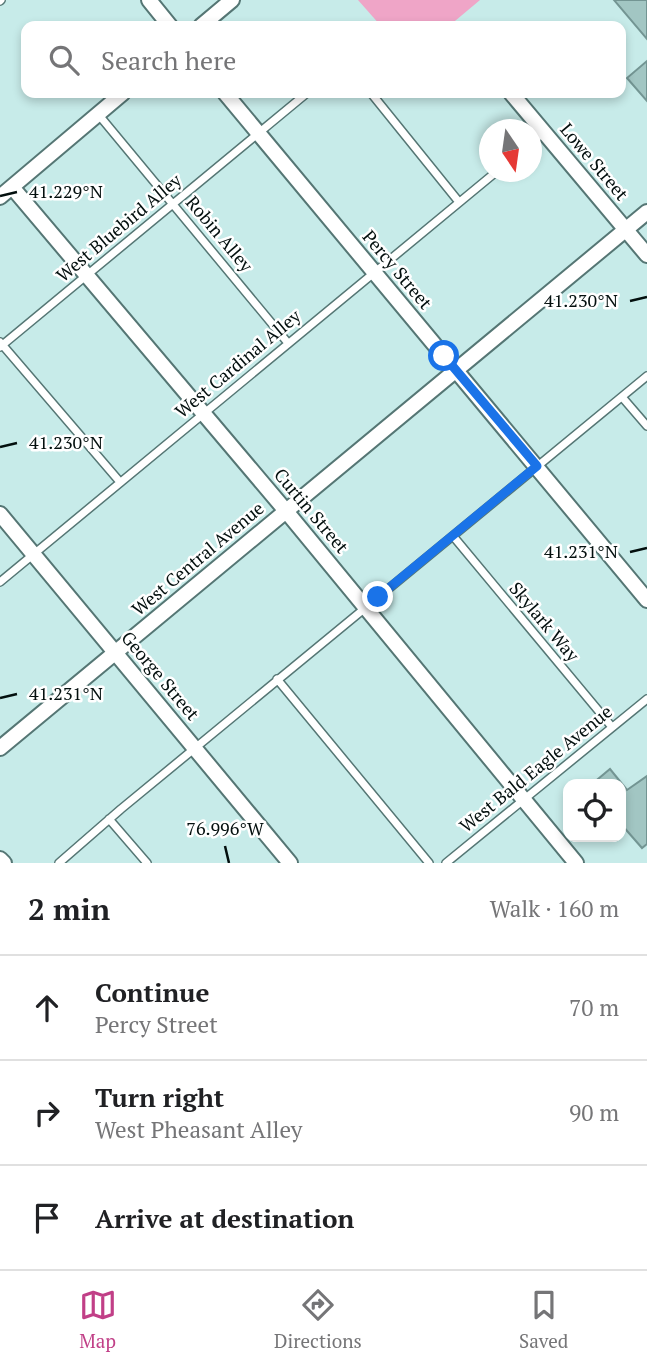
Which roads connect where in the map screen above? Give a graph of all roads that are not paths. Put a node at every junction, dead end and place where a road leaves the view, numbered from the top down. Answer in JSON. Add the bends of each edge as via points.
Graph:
{"nodes":[{"id":1,"x":149,"y":0,"type":"edge"},
{"id":2,"x":232,"y":0,"type":"edge"},
{"id":3,"x":166,"y":21,"type":"edge"},
{"id":4,"x":207,"y":21,"type":"edge"},
{"id":5,"x":117,"y":98,"type":"edge"},
{"id":6,"x":229,"y":98,"type":"edge"},
{"id":7,"x":301,"y":98,"type":"edge"},
{"id":8,"x":375,"y":98,"type":"edge"},
{"id":9,"x":515,"y":98,"type":"edge"},
{"id":10,"x":98,"y":114,"type":"junction"},
{"id":11,"x":544,"y":132,"type":"joint"},
{"id":12,"x":258,"y":133,"type":"junction"},
{"id":13,"x":484,"y":182,"type":"edge"},
{"id":14,"x":12,"y":187,"type":"junction"},
{"id":15,"x":0,"y":197,"type":"edge"},
{"id":16,"x":459,"y":202,"type":"junction"},
{"id":17,"x":173,"y":203,"type":"junction"},
{"id":18,"x":647,"y":212,"type":"edge"},
{"id":19,"x":625,"y":230,"type":"junction"},
{"id":20,"x":647,"y":255,"type":"edge"},
{"id":21,"x":374,"y":272,"type":"junction"},
{"id":22,"x":87,"y":274,"type":"junction"},
{"id":23,"x":288,"y":343,"type":"junction"},
{"id":24,"x":1,"y":344,"type":"edge"},
{"id":25,"x":456,"y":370,"type":"junction"},
{"id":26,"x":647,"y":376,"type":"edge"},
{"id":27,"x":622,"y":397,"type":"junction"},
{"id":28,"x":204,"y":413,"type":"junction"},
{"id":29,"x":647,"y":426,"type":"edge"},
{"id":30,"x":537,"y":466,"type":"junction"},
{"id":31,"x":120,"y":482,"type":"junction"},
{"id":32,"x":286,"y":511,"type":"junction"},
{"id":33,"x":0,"y":514,"type":"edge"},
{"id":34,"x":453,"y":536,"type":"junction"},
{"id":35,"x":33,"y":554,"type":"junction"},
{"id":36,"x":0,"y":582,"type":"edge"},
{"id":37,"x":647,"y":600,"type":"edge"},
{"id":38,"x":366,"y":607,"type":"junction"},
{"id":39,"x":114,"y":653,"type":"junction"},
{"id":40,"x":277,"y":679,"type":"junction"},
{"id":41,"x":647,"y":699,"type":"edge"},
{"id":42,"x":612,"y":727,"type":"junction"},
{"id":43,"x":0,"y":748,"type":"edge"},
{"id":44,"x":195,"y":748,"type":"junction"},
{"id":45,"x":524,"y":799,"type":"junction"},
{"id":46,"x":109,"y":819,"type":"junction"},
{"id":47,"x":0,"y":859,"type":"edge"},
{"id":48,"x":4,"y":863,"type":"edge"},
{"id":49,"x":59,"y":863,"type":"edge"},
{"id":50,"x":147,"y":863,"type":"edge"},
{"id":51,"x":290,"y":863,"type":"edge"},
{"id":52,"x":429,"y":863,"type":"edge"},
{"id":53,"x":446,"y":863,"type":"edge"},
{"id":54,"x":576,"y":863,"type":"edge"}],
"edges":[{"from":1,"to":3,"type":"street"},
{"from":2,"to":4,"type":"street"},
{"from":5,"to":10,"type":"street"},
{"from":6,"to":12,"type":"street","name":"Percy Street"},
{"from":7,"to":12,"type":"lane","name":"West Bluebird Alley"},
{"from":8,"to":16,"type":"lane"},
{"from":9,"to":11,"type":"street","name":"Lowe Street"},
{"from":10,"to":14,"type":"street"},
{"from":10,"to":17,"type":"lane","name":"Robin Alley"},
{"from":11,"to":19,"type":"street","name":"Lowe Street"},
{"from":12,"to":17,"type":"lane","name":"West Bluebird Alley"},
{"from":12,"to":21,"type":"street","name":"Percy Street"},
{"from":13,"to":16,"type":"lane","name":"West Cardinal Alley"},
{"from":14,"to":15,"type":"street"},
{"from":14,"to":22,"type":"street","name":"Curtin Street"},
{"from":16,"to":21,"type":"lane","name":"West Cardinal Alley"},
{"from":17,"to":22,"type":"lane","name":"West Bluebird Alley"},
{"from":17,"to":23,"type":"lane","name":"Robin Alley"},
{"from":18,"to":19,"type":"street","name":"West Central Avenue"},
{"from":19,"to":20,"type":"street","name":"Lowe Street"},
{"from":19,"to":25,"type":"street","name":"West Central Avenue"},
{"from":21,"to":23,"type":"lane","name":"West Cardinal Alley"},
{"from":21,"to":25,"type":"street","name":"Percy Street"},
{"from":22,"to":24,"type":"lane","name":"West Bluebird Alley"},
{"from":22,"to":28,"type":"street","name":"Curtin Street"},
{"from":23,"to":28,"type":"lane","name":"West Cardinal Alley"},
{"from":24,"to":31,"type":"lane"},
{"from":25,"to":30,"type":"street","name":"Percy Street"},
{"from":25,"to":32,"type":"street","name":"West Central Avenue"},
{"from":26,"to":27,"type":"lane"},
{"from":27,"to":29,"type":"lane"},
{"from":27,"to":30,"type":"lane"},
{"from":28,"to":31,"type":"lane","name":"West Cardinal Alley"},
{"from":28,"to":32,"type":"street","name":"Curtin Street"},
{"from":30,"to":34,"type":"lane"},
{"from":30,"to":37,"type":"street","name":"Percy Street"},
{"from":31,"to":35,"type":"lane","name":"West Cardinal Alley"},
{"from":32,"to":38,"type":"street","name":"Curtin Street"},
{"from":32,"to":39,"type":"street","name":"West Central Avenue"},
{"from":33,"to":35,"type":"street","name":"George Street"},
{"from":34,"to":38,"type":"lane"},
{"from":34,"to":42,"type":"lane","name":"Skylark Way"},
{"from":35,"to":36,"type":"lane","name":"West Cardinal Alley"},
{"from":35,"to":39,"type":"street","name":"George Street"},
{"from":38,"to":40,"type":"lane"},
{"from":38,"to":45,"type":"street","name":"Curtin Street"},
{"from":39,"to":43,"type":"street","name":"West Central Avenue"},
{"from":39,"to":44,"type":"street","name":"George Street"},
{"from":40,"to":44,"type":"lane"},
{"from":40,"to":52,"type":"lane"},
{"from":41,"to":42,"type":"lane","name":"West Bald Eagle Avenue"},
{"from":42,"to":45,"type":"lane","name":"West Bald Eagle Avenue"},
{"from":44,"to":46,"type":"lane"},
{"from":44,"to":51,"type":"street","name":"George Street"},
{"from":45,"to":53,"type":"lane","name":"West Bald Eagle Avenue"},
{"from":45,"to":54,"type":"street","name":"Curtin Street"},
{"from":46,"to":49,"type":"lane"},
{"from":46,"to":50,"type":"lane"},
{"from":47,"to":48,"type":"street"}]}
